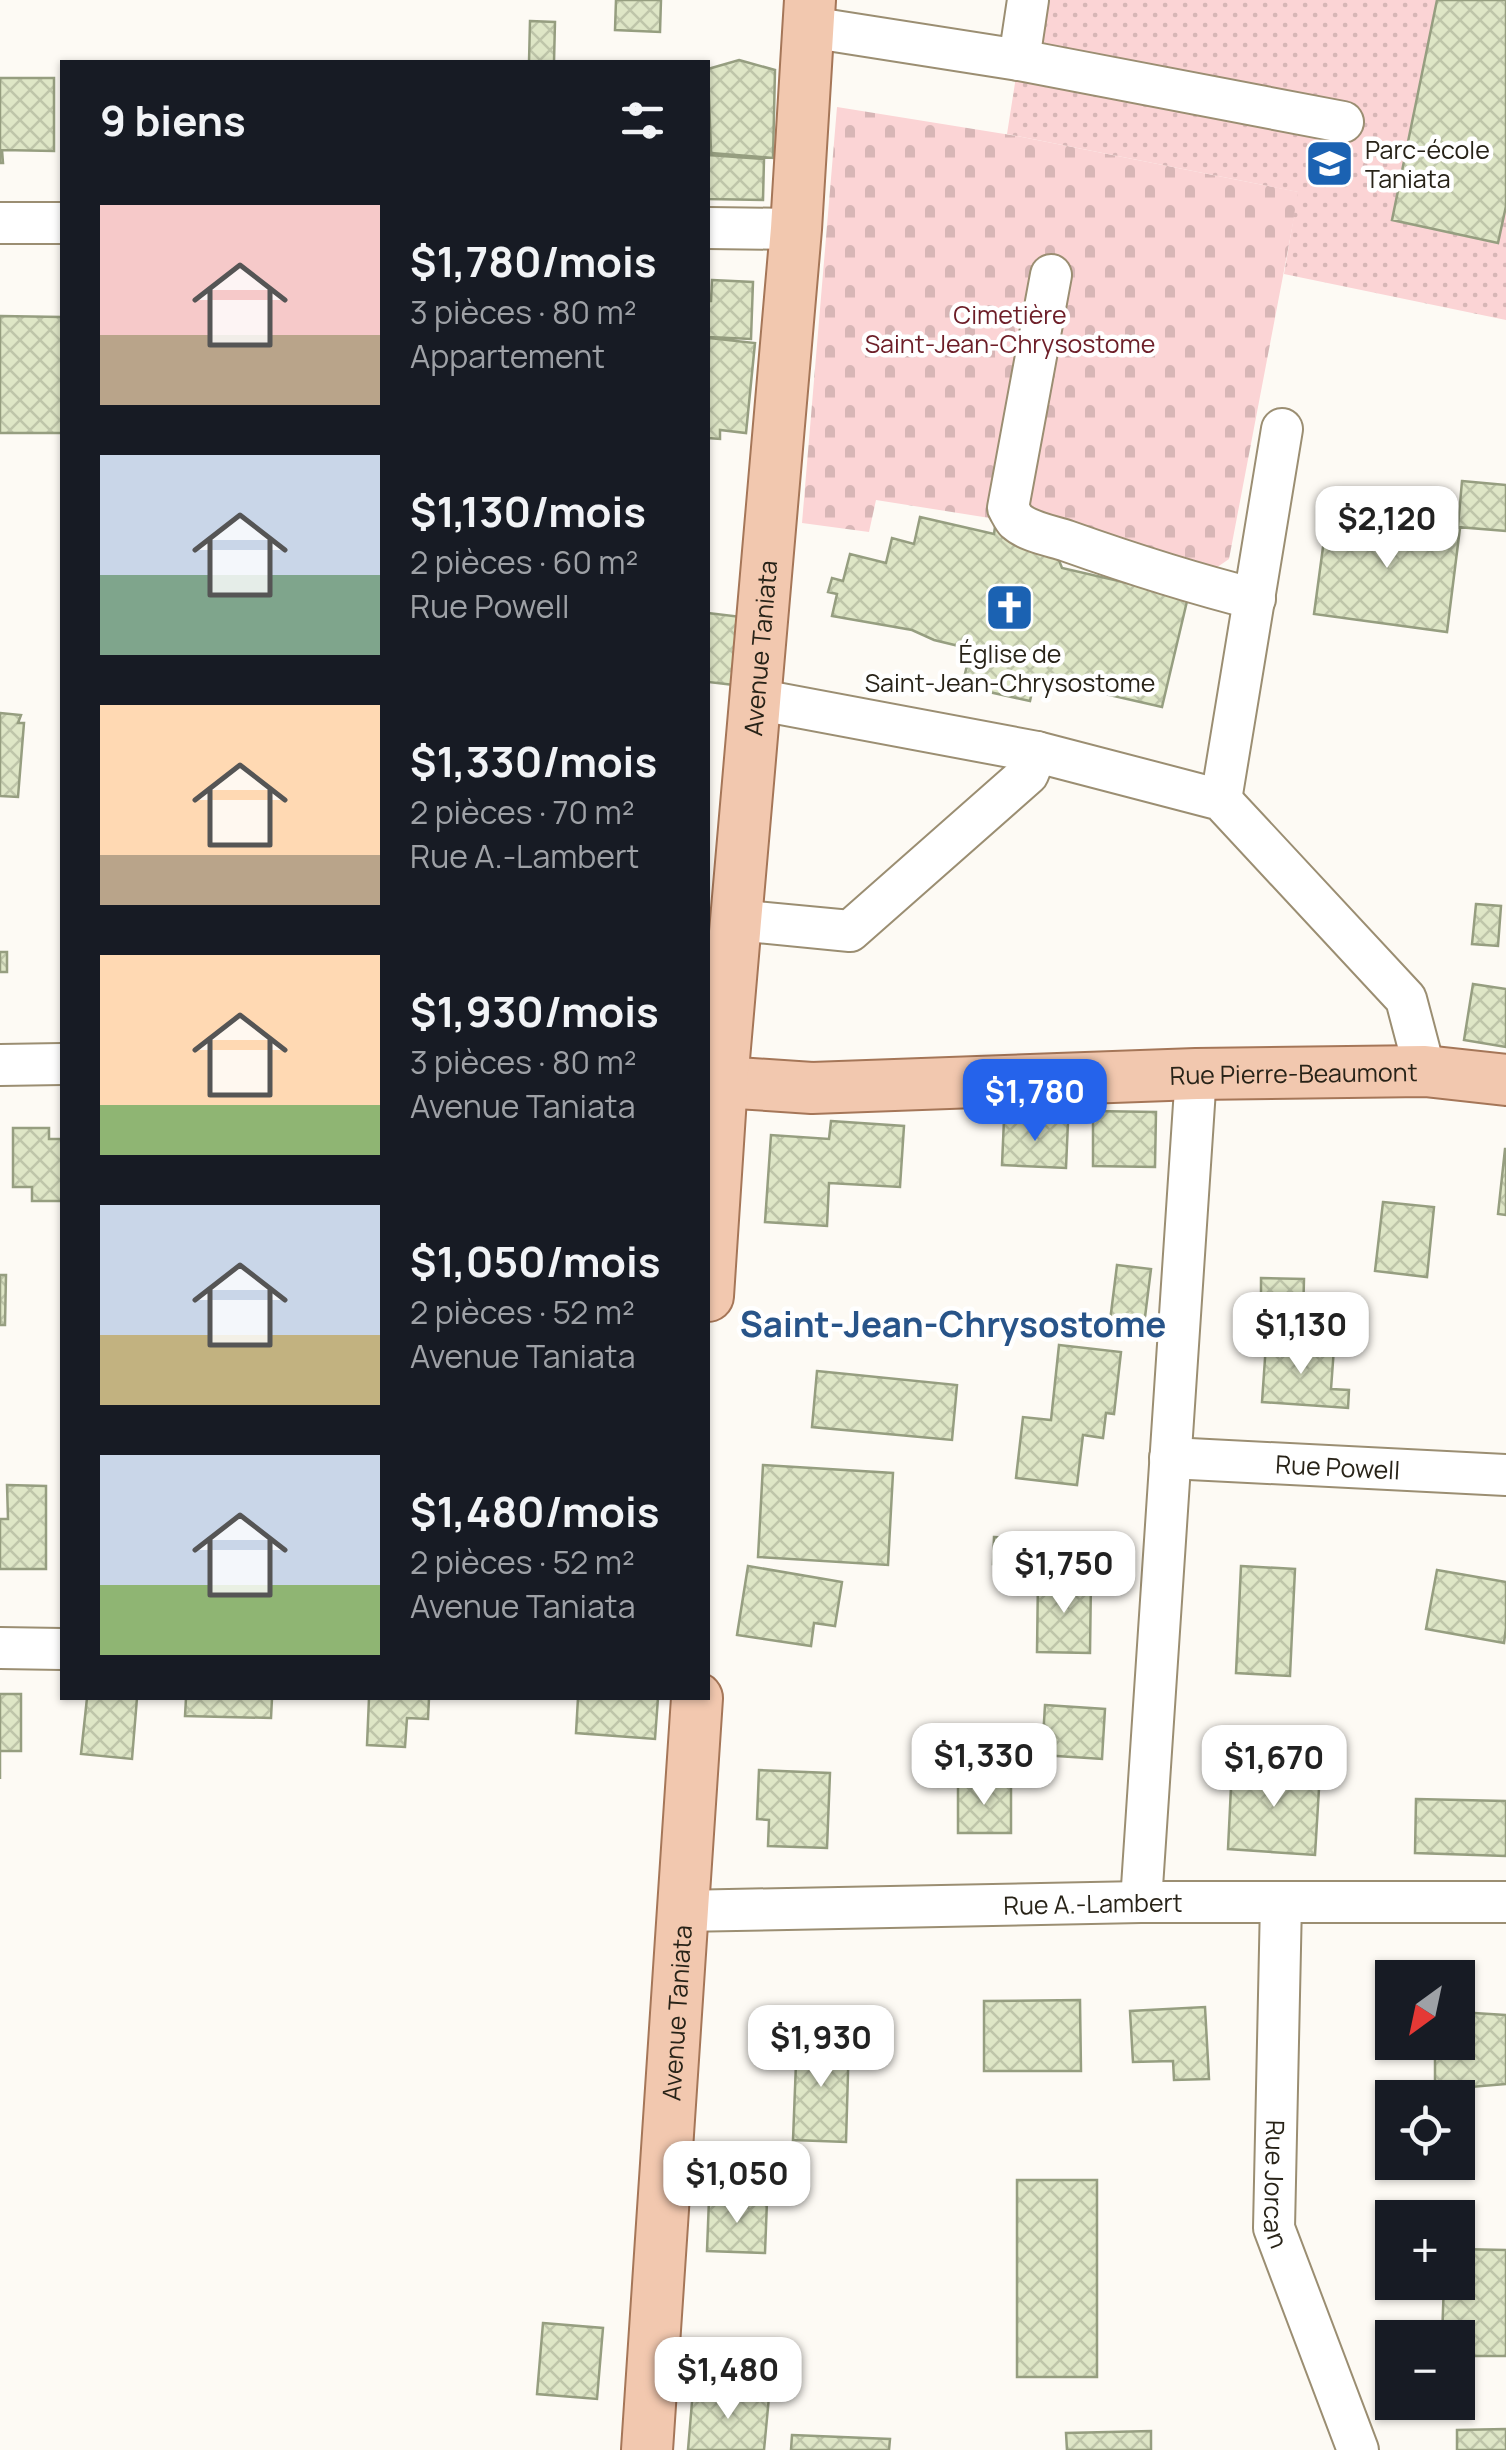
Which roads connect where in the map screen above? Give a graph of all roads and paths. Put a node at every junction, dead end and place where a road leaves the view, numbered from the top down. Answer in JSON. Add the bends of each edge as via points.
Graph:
{"nodes":[{"id":1,"x":1028,"y":0,"type":"edge"},
{"id":2,"x":809,"y":14,"type":"edge"},
{"id":3,"x":1019,"y":60,"type":"junction"},
{"id":4,"x":1343,"y":122,"type":"dead end"},
{"id":5,"x":0,"y":223,"type":"edge"},
{"id":6,"x":60,"y":223,"type":"edge"},
{"id":7,"x":710,"y":228,"type":"edge"},
{"id":8,"x":796,"y":229,"type":"junction"},
{"id":9,"x":1051,"y":275,"type":"dead end"},
{"id":10,"x":1282,"y":429,"type":"dead end"},
{"id":11,"x":1255,"y":599,"type":"junction"},
{"id":12,"x":755,"y":700,"type":"junction"},
{"id":13,"x":1037,"y":752,"type":"junction"},
{"id":14,"x":1221,"y":800,"type":"junction"},
{"id":15,"x":736,"y":920,"type":"junction"},
{"id":16,"x":60,"y":1064,"type":"edge"},
{"id":17,"x":0,"y":1065,"type":"edge"},
{"id":18,"x":1425,"y":1071,"type":"junction"},
{"id":19,"x":1196,"y":1074,"type":"junction"},
{"id":20,"x":1506,"y":1080,"type":"edge"},
{"id":21,"x":715,"y":1082,"type":"edge"},
{"id":22,"x":710,"y":1204,"type":"edge"},
{"id":23,"x":1170,"y":1458,"type":"junction"},
{"id":24,"x":1506,"y":1475,"type":"edge"},
{"id":25,"x":0,"y":1648,"type":"edge"},
{"id":26,"x":60,"y":1649,"type":"edge"},
{"id":27,"x":697,"y":1700,"type":"edge"},
{"id":28,"x":1141,"y":1902,"type":"junction"},
{"id":29,"x":1280,"y":1902,"type":"junction"},
{"id":30,"x":1506,"y":1902,"type":"edge"},
{"id":31,"x":681,"y":1911,"type":"junction"},
{"id":32,"x":647,"y":2450,"type":"edge"},
{"id":33,"x":1358,"y":2450,"type":"edge"}],
"edges":[{"from":1,"to":3,"type":"street"},
{"from":2,"to":3,"type":"street"},
{"from":2,"to":8,"type":"main road","name":"Avenue Taniata"},
{"from":3,"to":4,"type":"street"},
{"from":5,"to":6,"type":"street"},
{"from":7,"to":8,"type":"street"},
{"from":8,"to":12,"type":"main road","name":"Avenue Taniata"},
{"from":9,"to":11,"type":"street","via":[[1008,508],[1013,517],[1036,531]]},
{"from":10,"to":11,"type":"street"},
{"from":11,"to":14,"type":"street"},
{"from":12,"to":13,"type":"street"},
{"from":12,"to":15,"type":"main road","name":"Avenue Taniata"},
{"from":13,"to":14,"type":"street"},
{"from":13,"to":15,"type":"street","via":[[1028,774],[850,931]]},
{"from":14,"to":18,"type":"street","via":[[1406,999]]},
{"from":15,"to":21,"type":"main road","name":"Avenue Taniata"},
{"from":16,"to":17,"type":"street"},
{"from":18,"to":19,"type":"main road","name":"Rue Pierre-Beaumont"},
{"from":18,"to":20,"type":"main road","name":"Rue Pierre-Beaumont"},
{"from":19,"to":21,"type":"main road","name":"Rue Pierre-Beaumont","via":[[812,1088]]},
{"from":19,"to":23,"type":"street"},
{"from":21,"to":22,"type":"main road","name":"Avenue Taniata"},
{"from":23,"to":24,"type":"street","name":"Rue Powell"},
{"from":23,"to":28,"type":"street"},
{"from":25,"to":26,"type":"street"},
{"from":27,"to":31,"type":"main road","name":"Avenue Taniata"},
{"from":28,"to":29,"type":"street","name":"Rue A.-Lambert"},
{"from":28,"to":31,"type":"street","name":"Rue A.-Lambert"},
{"from":29,"to":30,"type":"street","name":"Rue A.-Lambert"},
{"from":29,"to":33,"type":"street","name":"Rue Jorcan","via":[[1274,2228]]},
{"from":31,"to":32,"type":"main road","name":"Avenue Taniata"}]}
